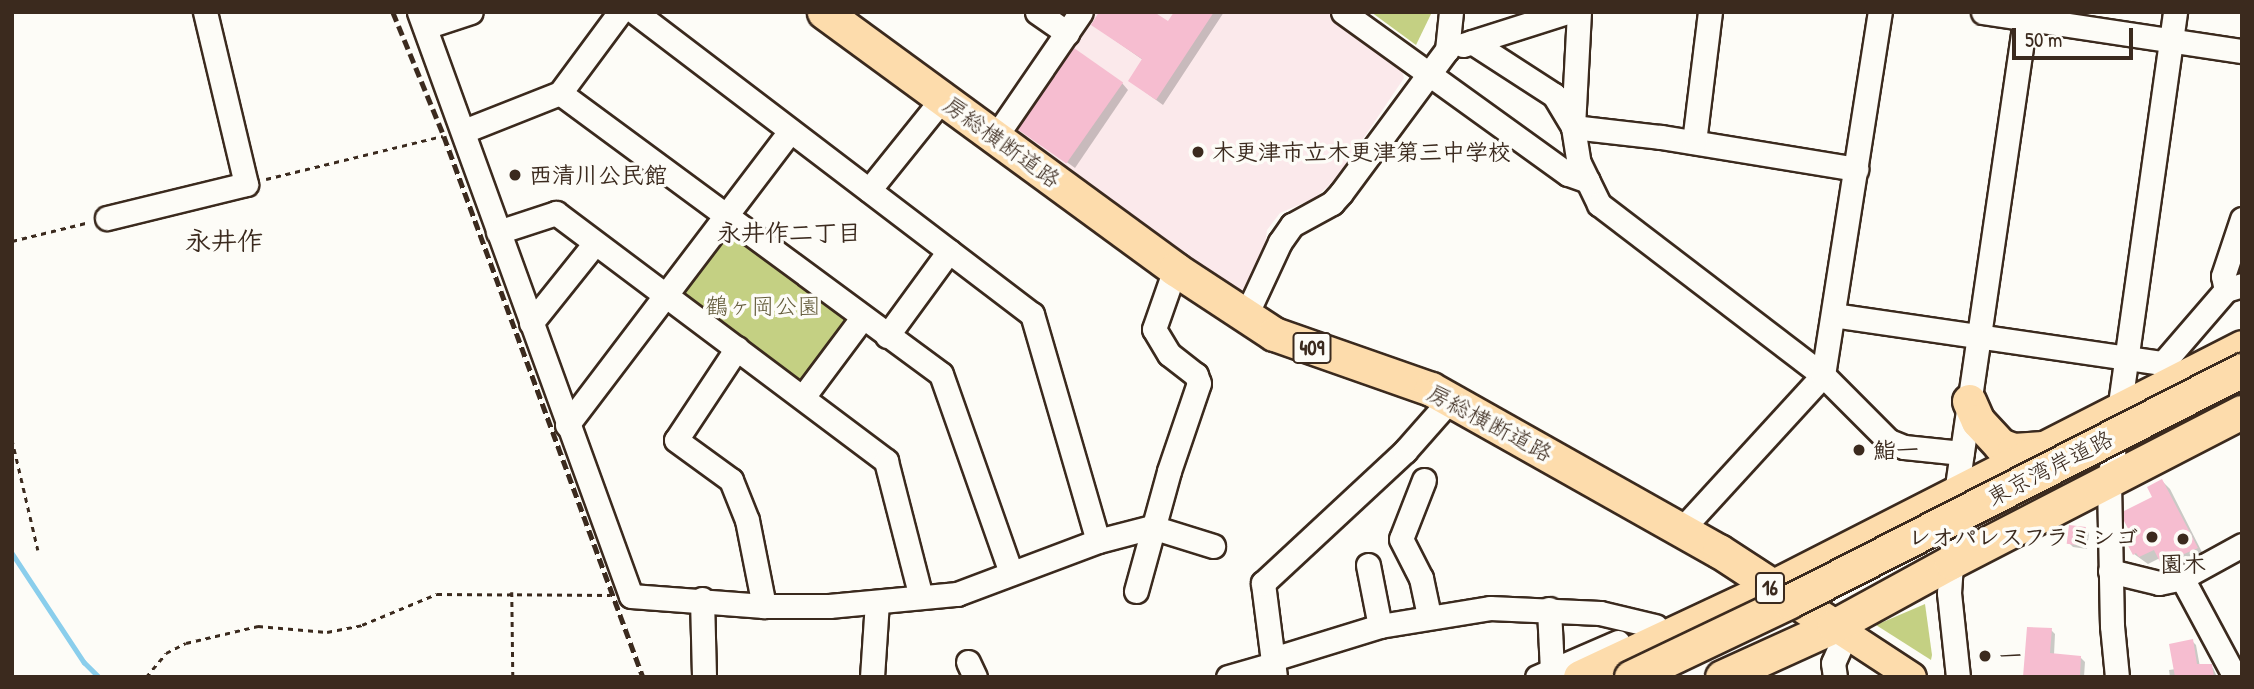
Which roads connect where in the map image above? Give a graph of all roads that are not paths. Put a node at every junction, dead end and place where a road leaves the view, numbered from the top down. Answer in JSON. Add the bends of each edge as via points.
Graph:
{"nodes":[{"id":1,"x":205,"y":12,"type":"edge"},
{"id":2,"x":471,"y":12,"type":"edge"},
{"id":3,"x":620,"y":12,"type":"edge"},
{"id":4,"x":635,"y":12,"type":"edge"},
{"id":5,"x":824,"y":12,"type":"edge"},
{"id":6,"x":1037,"y":12,"type":"edge"},
{"id":7,"x":1081,"y":12,"type":"edge"},
{"id":8,"x":1343,"y":12,"type":"edge"},
{"id":9,"x":1451,"y":12,"type":"edge"},
{"id":10,"x":1567,"y":12,"type":"edge"},
{"id":11,"x":1580,"y":12,"type":"edge"},
{"id":12,"x":1710,"y":12,"type":"edge"},
{"id":13,"x":1880,"y":12,"type":"edge"},
{"id":14,"x":1983,"y":12,"type":"edge"},
{"id":15,"x":2175,"y":12,"type":"edge"},
{"id":16,"x":2026,"y":15,"type":"edge"},
{"id":17,"x":422,"y":20,"type":"edge"},
{"id":18,"x":1067,"y":33,"type":"junction"},
{"id":19,"x":2171,"y":40,"type":"junction"},
{"id":20,"x":1472,"y":42,"type":"junction"},
{"id":21,"x":1447,"y":50,"type":"junction"},
{"id":22,"x":2242,"y":51,"type":"edge"},
{"id":23,"x":1429,"y":74,"type":"junction"},
{"id":24,"x":560,"y":93,"type":"junction"},
{"id":25,"x":943,"y":98,"type":"junction"},
{"id":26,"x":1573,"y":127,"type":"junction"},
{"id":27,"x":790,"y":131,"type":"junction"},
{"id":28,"x":454,"y":134,"type":"junction"},
{"id":29,"x":996,"y":136,"type":"junction"},
{"id":30,"x":1694,"y":142,"type":"junction"},
{"id":31,"x":1856,"y":169,"type":"junction"},
{"id":32,"x":1588,"y":181,"type":"junction"},
{"id":33,"x":869,"y":190,"type":"junction"},
{"id":34,"x":725,"y":216,"type":"junction"},
{"id":35,"x":107,"y":218,"type":"road end"},
{"id":36,"x":2242,"y":219,"type":"edge"},
{"id":37,"x":498,"y":232,"type":"junction"},
{"id":38,"x":595,"y":243,"type":"junction"},
{"id":39,"x":949,"y":251,"type":"junction"},
{"id":40,"x":1175,"y":269,"type":"junction"},
{"id":41,"x":2234,"y":287,"type":"edge"},
{"id":42,"x":666,"y":295,"type":"junction"},
{"id":43,"x":1247,"y":313,"type":"junction"},
{"id":44,"x":1833,"y":315,"type":"junction"},
{"id":45,"x":862,"y":318,"type":"junction"},
{"id":46,"x":531,"y":323,"type":"junction"},
{"id":47,"x":887,"y":336,"type":"junction"},
{"id":48,"x":1978,"y":338,"type":"junction"},
{"id":49,"x":2242,"y":347,"type":"edge"},
{"id":50,"x":737,"y":348,"type":"junction"},
{"id":51,"x":2127,"y":359,"type":"junction"},
{"id":52,"x":2242,"y":370,"type":"edge"},
{"id":53,"x":1823,"y":375,"type":"junction"},
{"id":54,"x":2242,"y":392,"type":"edge"},
{"id":55,"x":803,"y":397,"type":"junction"},
{"id":56,"x":1450,"y":400,"type":"junction"},
{"id":57,"x":1969,"y":401,"type":"junction"},
{"id":58,"x":2117,"y":411,"type":"junction"},
{"id":59,"x":2242,"y":412,"type":"edge"},
{"id":60,"x":567,"y":425,"type":"junction"},
{"id":61,"x":2045,"y":448,"type":"junction"},
{"id":62,"x":1962,"y":453,"type":"junction"},
{"id":63,"x":1424,"y":480,"type":"dead end"},
{"id":64,"x":2109,"y":482,"type":"junction"},
{"id":65,"x":1956,"y":493,"type":"junction"},
{"id":66,"x":1152,"y":527,"type":"junction"},
{"id":67,"x":1682,"y":529,"type":"junction"},
{"id":68,"x":1098,"y":541,"type":"junction"},
{"id":69,"x":2242,"y":545,"type":"edge"},
{"id":70,"x":1213,"y":546,"type":"dead end"},
{"id":71,"x":1951,"y":562,"type":"junction"},
{"id":72,"x":1368,"y":565,"type":"dead end"},
{"id":73,"x":2110,"y":571,"type":"junction"},
{"id":74,"x":1011,"y":573,"type":"junction"},
{"id":75,"x":2182,"y":578,"type":"junction"},
{"id":76,"x":1776,"y":586,"type":"junction"},
{"id":77,"x":1136,"y":591,"type":"dead end"},
{"id":78,"x":921,"y":597,"type":"junction"},
{"id":79,"x":702,"y":599,"type":"junction"},
{"id":80,"x":877,"y":601,"type":"junction"},
{"id":81,"x":764,"y":606,"type":"junction"},
{"id":82,"x":1549,"y":609,"type":"junction"},
{"id":83,"x":1429,"y":616,"type":"junction"},
{"id":84,"x":1380,"y":626,"type":"junction"},
{"id":85,"x":1663,"y":630,"type":"junction"},
{"id":86,"x":1840,"y":630,"type":"junction"},
{"id":87,"x":1274,"y":667,"type":"edge"},
{"id":88,"x":2242,"y":673,"type":"edge"},
{"id":89,"x":1557,"y":675,"type":"edge"},
{"id":90,"x":704,"y":677,"type":"edge"},
{"id":91,"x":872,"y":677,"type":"edge"},
{"id":92,"x":1228,"y":677,"type":"edge"},
{"id":93,"x":1631,"y":677,"type":"edge"},
{"id":94,"x":1678,"y":677,"type":"edge"},
{"id":95,"x":1722,"y":677,"type":"edge"},
{"id":96,"x":1835,"y":677,"type":"edge"},
{"id":97,"x":1912,"y":677,"type":"edge"},
{"id":98,"x":1958,"y":677,"type":"edge"},
{"id":99,"x":2117,"y":677,"type":"edge"},
{"id":100,"x":2235,"y":677,"type":"edge"}],
"edges":[{"from":1,"to":35,"type":"street","via":[[246,184]]},
{"from":2,"to":17,"type":"street"},
{"from":3,"to":24,"type":"street"},
{"from":4,"to":27,"type":"street"},
{"from":5,"to":25,"type":"highway","name":"房総横断道路","number":"409"},
{"from":6,"to":18,"type":"street"},
{"from":7,"to":18,"type":"street"},
{"from":8,"to":23,"type":"street"},
{"from":9,"to":21,"type":"street"},
{"from":10,"to":20,"type":"street"},
{"from":11,"to":26,"type":"street"},
{"from":12,"to":30,"type":"street"},
{"from":13,"to":31,"type":"street"},
{"from":14,"to":16,"type":"street"},
{"from":15,"to":19,"type":"street"},
{"from":16,"to":19,"type":"street"},
{"from":16,"to":48,"type":"street"},
{"from":17,"to":28,"type":"street"},
{"from":18,"to":29,"type":"street"},
{"from":19,"to":22,"type":"street"},
{"from":19,"to":51,"type":"street"},
{"from":20,"to":21,"type":"street"},
{"from":20,"to":26,"type":"street","via":[[1554,95]]},
{"from":21,"to":23,"type":"street"},
{"from":23,"to":32,"type":"street","via":[[1568,174]]},
{"from":23,"to":43,"type":"street","via":[[1332,203],[1292,225]]},
{"from":24,"to":28,"type":"street"},
{"from":24,"to":34,"type":"street"},
{"from":25,"to":29,"type":"highway","name":"房総横断道路","number":"409"},
{"from":25,"to":33,"type":"street"},
{"from":26,"to":30,"type":"street"},
{"from":26,"to":32,"type":"street","via":[[1579,163]]},
{"from":27,"to":33,"type":"street"},
{"from":27,"to":34,"type":"street"},
{"from":28,"to":37,"type":"street"},
{"from":29,"to":40,"type":"highway","name":"房総横断道路","number":"409"},
{"from":30,"to":31,"type":"street"},
{"from":31,"to":44,"type":"street"},
{"from":32,"to":53,"type":"street","via":[[1599,204]]},
{"from":33,"to":39,"type":"street"},
{"from":34,"to":42,"type":"street"},
{"from":34,"to":45,"type":"street"},
{"from":36,"to":41,"type":"street","via":[[2222,276]]},
{"from":37,"to":38,"type":"street","via":[[556,213]]},
{"from":37,"to":46,"type":"street"},
{"from":38,"to":42,"type":"street"},
{"from":38,"to":46,"type":"street"},
{"from":39,"to":47,"type":"street"},
{"from":39,"to":68,"type":"street","via":[[1032,314]]},
{"from":40,"to":43,"type":"highway","name":"房総横断道路","number":"409"},
{"from":40,"to":66,"type":"street","via":[[1154,329],[1169,354],[1196,375],[1199,383]]},
{"from":41,"to":51,"type":"street","via":[[2163,363]]},
{"from":42,"to":50,"type":"street"},
{"from":42,"to":60,"type":"street"},
{"from":43,"to":56,"type":"highway","name":"房総横断道路","number":"409","via":[[1274,334],[1431,389]]},
{"from":44,"to":48,"type":"street"},
{"from":44,"to":53,"type":"street"},
{"from":45,"to":47,"type":"street"},
{"from":45,"to":55,"type":"street"},
{"from":46,"to":60,"type":"street"},
{"from":47,"to":74,"type":"street","via":[[942,374]]},
{"from":48,"to":51,"type":"street"},
{"from":48,"to":57,"type":"street"},
{"from":49,"to":58,"type":"highway","number":"16"},
{"from":50,"to":55,"type":"street"},
{"from":50,"to":81,"type":"street","via":[[676,440],[731,480],[747,520]]},
{"from":51,"to":58,"type":"street"},
{"from":52,"to":93,"type":"highway","name":"東京湾岸道路","number":"16","bridge":true},
{"from":53,"to":62,"type":"street","via":[[1889,441]]},
{"from":53,"to":67,"type":"street"},
{"from":54,"to":94,"type":"highway","name":"東京湾岸道路","number":"16","via":[[1802,619]]},
{"from":55,"to":78,"type":"street","via":[[886,461]]},
{"from":56,"to":67,"type":"highway","name":"房総横断道路","number":"409"},
{"from":56,"to":87,"type":"street","via":[[1405,451],[1263,583]]},
{"from":57,"to":61,"type":"highway","via":[[2000,445],[2014,450]]},
{"from":57,"to":62,"type":"street"},
{"from":58,"to":61,"type":"highway","number":"16"},
{"from":58,"to":64,"type":"street"},
{"from":59,"to":64,"type":"highway"},
{"from":60,"to":79,"type":"street","via":[[631,596]]},
{"from":61,"to":65,"type":"highway","number":"16"},
{"from":62,"to":65,"type":"street"},
{"from":63,"to":83,"type":"street","via":[[1401,539],[1421,578]]},
{"from":64,"to":71,"type":"highway"},
{"from":64,"to":73,"type":"street"},
{"from":65,"to":71,"type":"street"},
{"from":65,"to":76,"type":"highway","number":"16"},
{"from":66,"to":68,"type":"street"},
{"from":66,"to":70,"type":"street"},
{"from":66,"to":77,"type":"street"},
{"from":67,"to":76,"type":"highway","name":"房総横断道路","number":"409"},
{"from":68,"to":74,"type":"street"},
{"from":69,"to":75,"type":"street"},
{"from":71,"to":86,"type":"highway"},
{"from":71,"to":98,"type":"street","via":[[1949,593]]},
{"from":72,"to":84,"type":"street"},
{"from":73,"to":75,"type":"street","via":[[2158,583]]},
{"from":73,"to":99,"type":"street"},
{"from":74,"to":78,"type":"street","via":[[957,594]]},
{"from":75,"to":100,"type":"street"},
{"from":76,"to":85,"type":"highway","number":"16"},
{"from":76,"to":86,"type":"highway","name":"房総横断道路","number":"409"},
{"from":78,"to":80,"type":"street"},
{"from":79,"to":81,"type":"street"},
{"from":79,"to":90,"type":"street"},
{"from":80,"to":81,"type":"street"},
{"from":80,"to":91,"type":"street"},
{"from":82,"to":83,"type":"street","via":[[1490,608]]},
{"from":82,"to":85,"type":"street","via":[[1600,613]]},
{"from":82,"to":89,"type":"street"},
{"from":83,"to":84,"type":"street"},
{"from":84,"to":87,"type":"street"},
{"from":85,"to":89,"type":"highway","number":"16"},
{"from":86,"to":95,"type":"highway"},
{"from":86,"to":96,"type":"street"},
{"from":86,"to":97,"type":"main road","name":"房総横断道路"},
{"from":87,"to":92,"type":"street"},
{"from":88,"to":100,"type":"street"}]}
